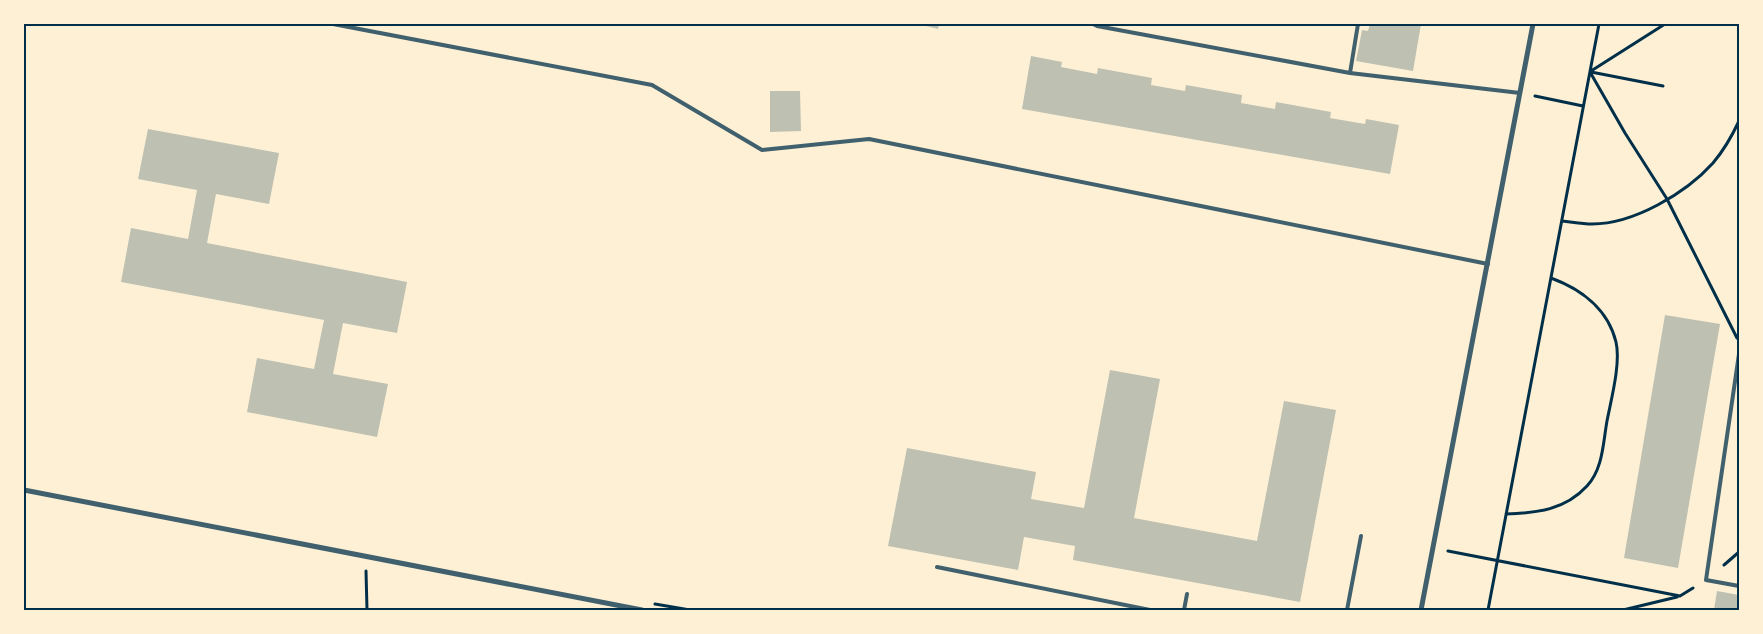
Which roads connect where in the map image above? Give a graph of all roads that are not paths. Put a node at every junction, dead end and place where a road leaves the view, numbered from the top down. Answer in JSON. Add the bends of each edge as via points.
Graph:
{"nodes":[{"id":1,"x":333,"y":24,"type":"edge"},
{"id":2,"x":1093,"y":24,"type":"edge"},
{"id":3,"x":1358,"y":24,"type":"edge"},
{"id":4,"x":1533,"y":24,"type":"edge"},
{"id":5,"x":1350,"y":73,"type":"junction"},
{"id":6,"x":1520,"y":94,"type":"junction"},
{"id":7,"x":1488,"y":264,"type":"junction"},
{"id":8,"x":1739,"y":354,"type":"edge"},
{"id":9,"x":24,"y":490,"type":"edge"},
{"id":10,"x":1361,"y":536,"type":"dead end"},
{"id":11,"x":937,"y":567,"type":"dead end"},
{"id":12,"x":1739,"y":586,"type":"edge"},
{"id":13,"x":1187,"y":594,"type":"dead end"},
{"id":14,"x":642,"y":610,"type":"edge"},
{"id":15,"x":1150,"y":610,"type":"edge"},
{"id":16,"x":1184,"y":610,"type":"edge"},
{"id":17,"x":1347,"y":610,"type":"edge"},
{"id":18,"x":1421,"y":610,"type":"edge"}],
"edges":[{"from":1,"to":7,"type":"lane","via":[[652,85],[762,150],[869,139]]},
{"from":2,"to":5,"type":"lane"},
{"from":3,"to":5,"type":"lane"},
{"from":4,"to":6,"type":"street"},
{"from":5,"to":6,"type":"lane"},
{"from":6,"to":7,"type":"street"},
{"from":7,"to":18,"type":"street"},
{"from":8,"to":12,"type":"lane","via":[[1706,580]]},
{"from":9,"to":14,"type":"street"},
{"from":10,"to":17,"type":"lane"},
{"from":11,"to":15,"type":"lane"},
{"from":13,"to":16,"type":"lane"}]}
